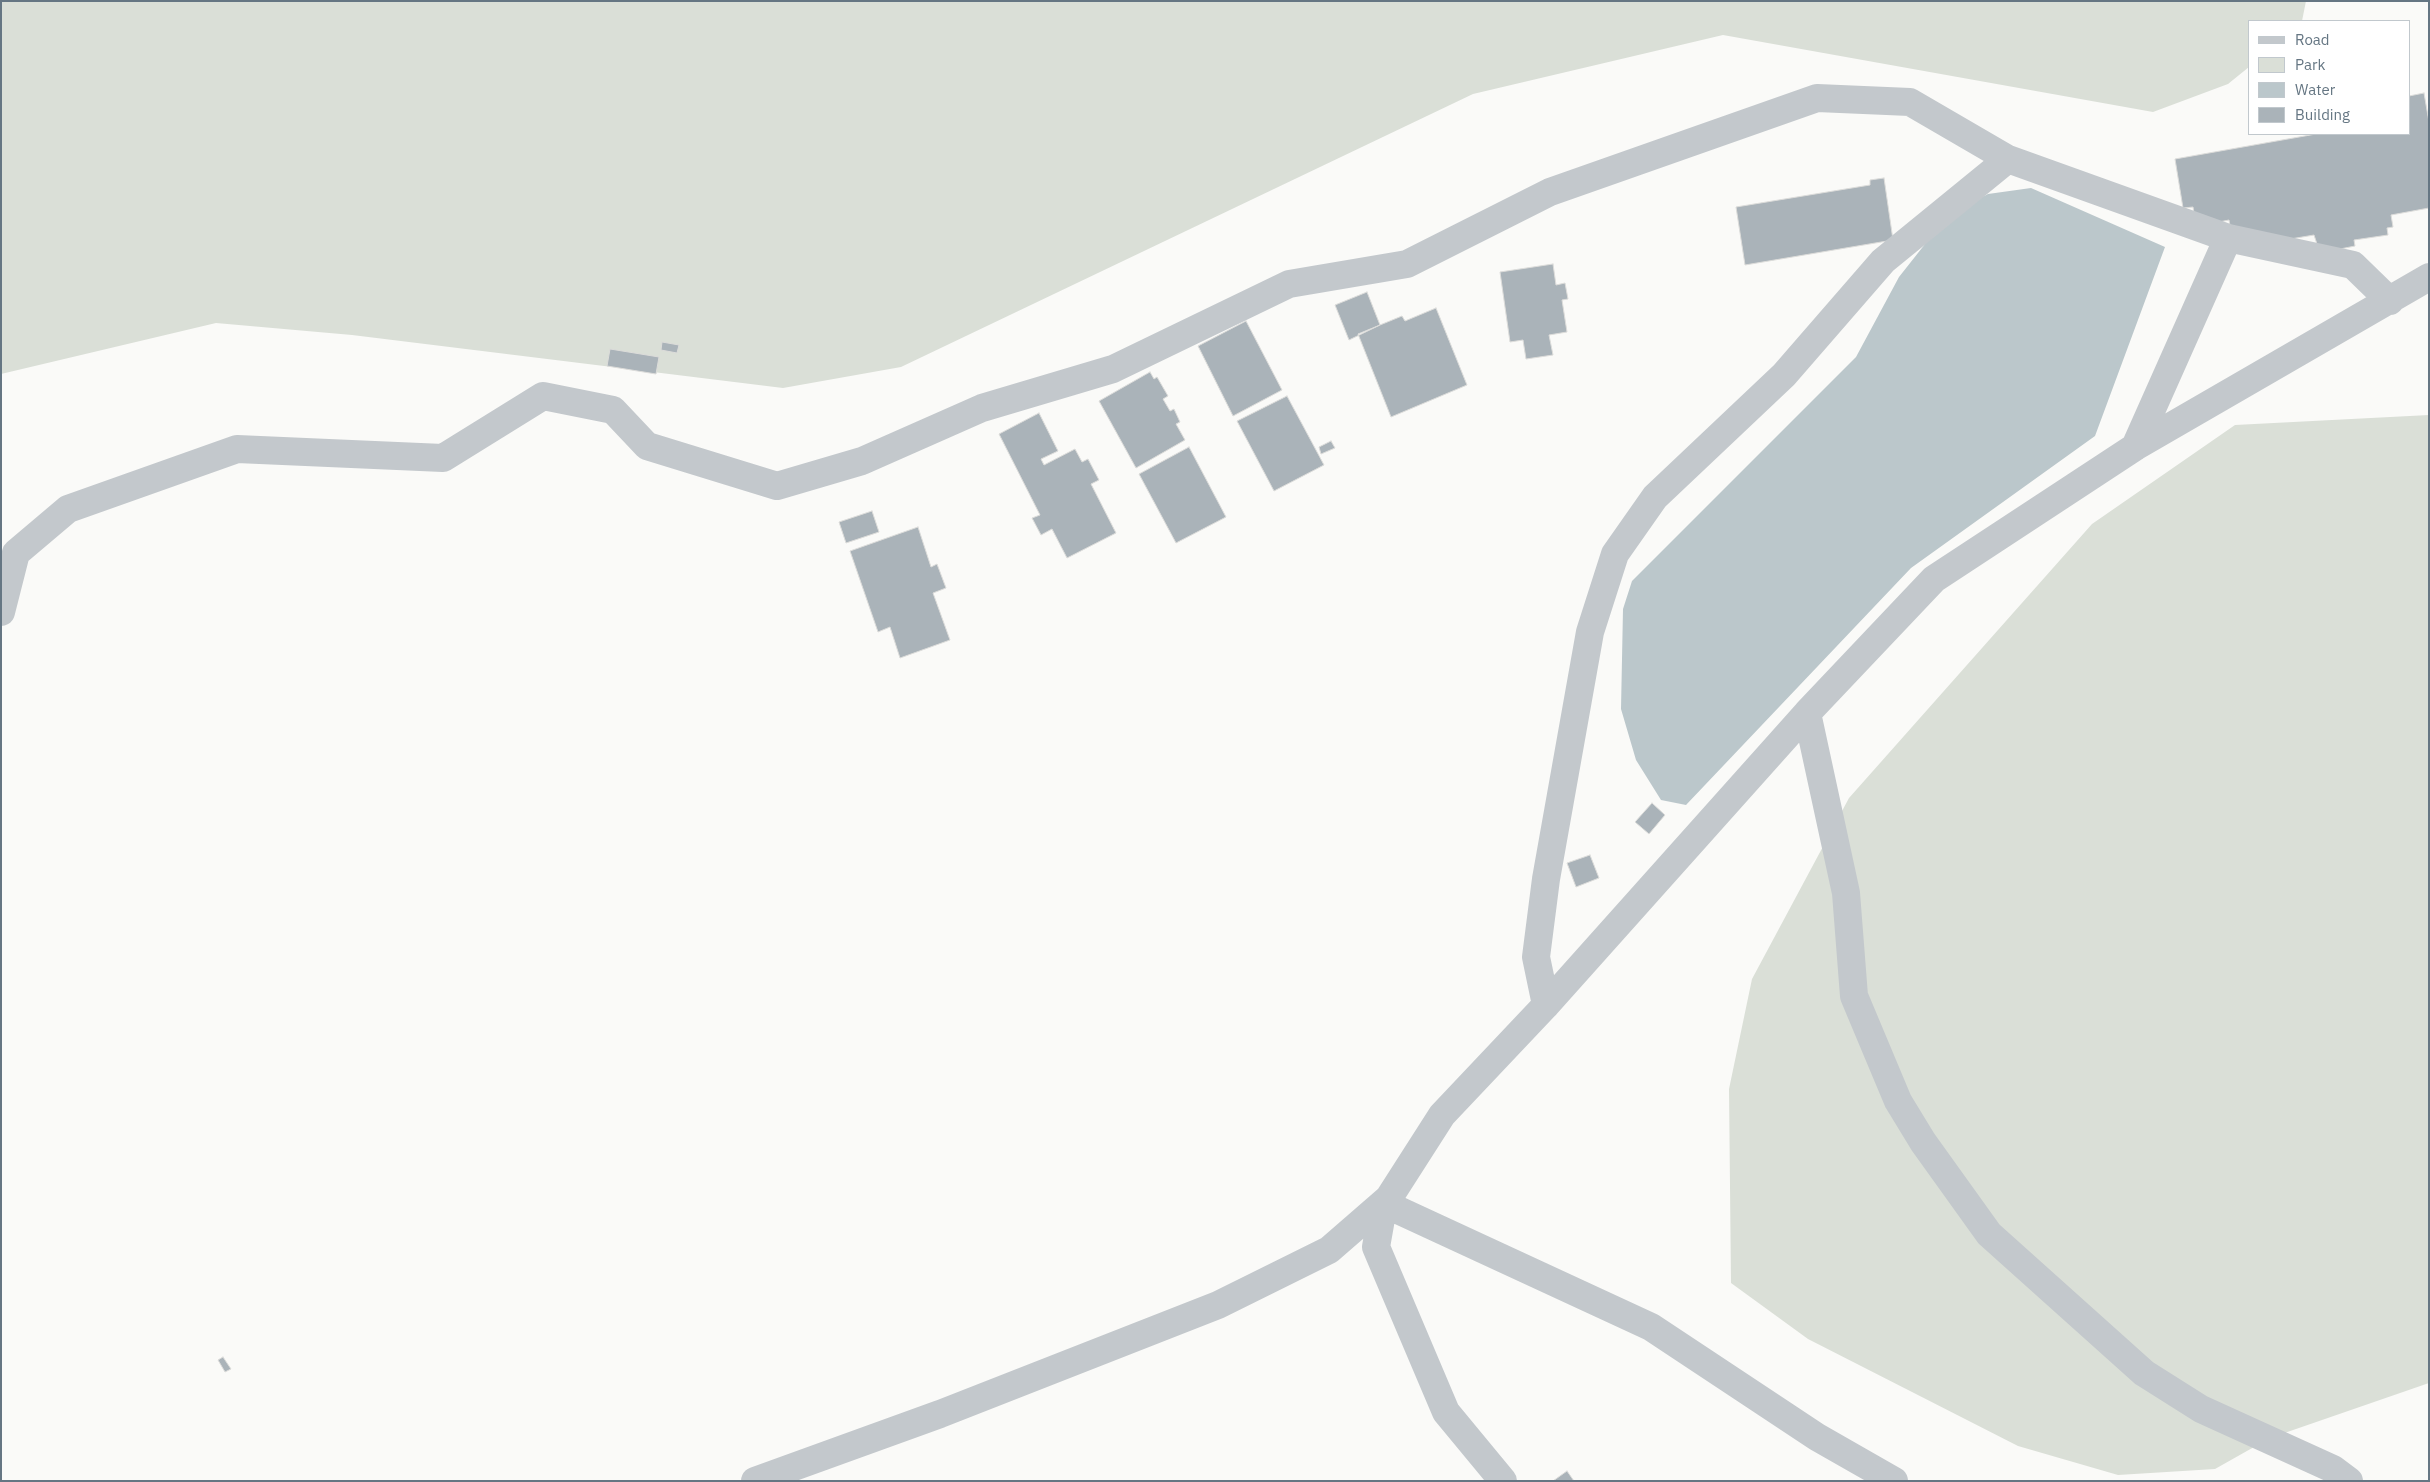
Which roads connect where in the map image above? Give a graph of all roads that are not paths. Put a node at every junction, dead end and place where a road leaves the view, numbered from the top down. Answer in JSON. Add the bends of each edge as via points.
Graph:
{"nodes":[{"id":1,"x":2008,"y":159,"type":"junction"},
{"id":2,"x":2228,"y":238,"type":"junction"},
{"id":3,"x":2429,"y":277,"type":"edge"},
{"id":4,"x":2390,"y":301,"type":"junction"},
{"id":5,"x":2134,"y":447,"type":"junction"},
{"id":6,"x":1,"y":612,"type":"edge"},
{"id":7,"x":1807,"y":713,"type":"junction"},
{"id":8,"x":1546,"y":1005,"type":"junction"},
{"id":9,"x":1388,"y":1200,"type":"junction"},
{"id":10,"x":755,"y":1481,"type":"edge"},
{"id":11,"x":1503,"y":1481,"type":"edge"},
{"id":12,"x":1894,"y":1481,"type":"edge"},
{"id":13,"x":2349,"y":1481,"type":"edge"}],
"edges":[{"from":1,"to":2,"type":"street"},
{"from":1,"to":6,"type":"street","via":[[1910,102],[1816,98],[1550,192],[1407,264],[1289,284],[1113,369],[982,408],[862,461],[777,486],[647,446],[613,410],[543,396],[443,458],[236,449],[68,509],[16,554]]},
{"from":1,"to":8,"type":"street","via":[[1883,261],[1784,375],[1655,497],[1615,554],[1590,632],[1546,879],[1536,957]]},
{"from":2,"to":4,"type":"street","via":[[2353,265]]},
{"from":2,"to":5,"type":"street"},
{"from":3,"to":4,"type":"street"},
{"from":4,"to":5,"type":"street"},
{"from":5,"to":7,"type":"street","via":[[1934,579]]},
{"from":7,"to":8,"type":"street"},
{"from":7,"to":13,"type":"street","via":[[1846,893],[1854,996],[1898,1101],[1924,1142],[1989,1234],[2144,1373],[2201,1409],[2332,1469]]},
{"from":8,"to":9,"type":"street","via":[[1442,1115]]},
{"from":9,"to":10,"type":"street","via":[[1329,1250],[1218,1305],[940,1414]]},
{"from":9,"to":11,"type":"street","via":[[1382,1213],[1376,1247],[1446,1412]]},
{"from":9,"to":12,"type":"street","via":[[1651,1327],[1817,1437]]}]}
